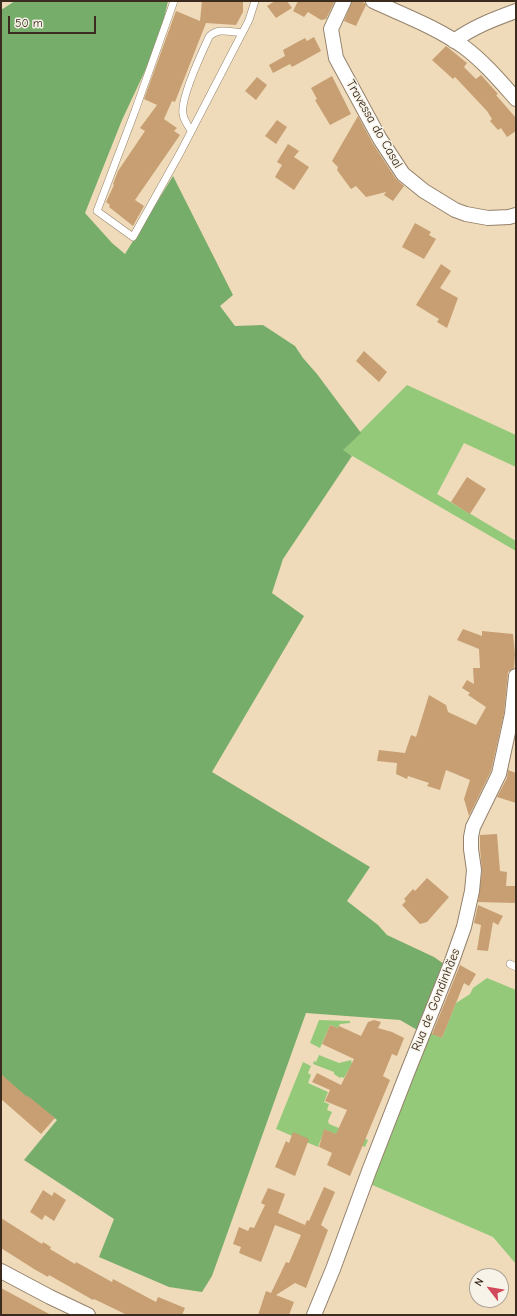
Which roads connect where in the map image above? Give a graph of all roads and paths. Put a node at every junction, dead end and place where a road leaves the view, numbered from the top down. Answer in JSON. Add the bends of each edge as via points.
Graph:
{"nodes":[{"id":1,"x":174,"y":1,"type":"edge"},
{"id":2,"x":255,"y":1,"type":"edge"},
{"id":3,"x":344,"y":1,"type":"edge"},
{"id":4,"x":373,"y":1,"type":"edge"},
{"id":5,"x":516,"y":11,"type":"edge"},
{"id":6,"x":242,"y":33,"type":"junction"},
{"id":7,"x":454,"y":41,"type":"junction"},
{"id":8,"x":516,"y":99,"type":"edge"},
{"id":9,"x":192,"y":131,"type":"junction"},
{"id":10,"x":516,"y":214,"type":"edge"},
{"id":11,"x":516,"y":676,"type":"edge"},
{"id":12,"x":1,"y":1271,"type":"edge"},
{"id":13,"x":88,"y":1315,"type":"edge"},
{"id":14,"x":314,"y":1315,"type":"edge"}],
"edges":[{"from":1,"to":9,"type":"lane","via":[[97,211],[133,237]]},
{"from":2,"to":6,"type":"lane"},
{"from":3,"to":10,"type":"street","name":"Travessa do Casal","via":[[331,28],[336,58],[380,139],[403,174],[424,191],[466,214],[488,218]]},
{"from":4,"to":7,"type":"street"},
{"from":5,"to":7,"type":"street","via":[[468,31]]},
{"from":6,"to":9,"type":"lane"},
{"from":6,"to":9,"type":"lane","via":[[222,31],[208,37],[182,107],[184,121]]},
{"from":7,"to":8,"type":"street","via":[[487,67]]},
{"from":11,"to":14,"type":"street","name":"Rua de Gondinhães","via":[[512,714],[499,774],[473,827],[471,849],[474,870],[464,927]]},
{"from":12,"to":13,"type":"street"}]}
